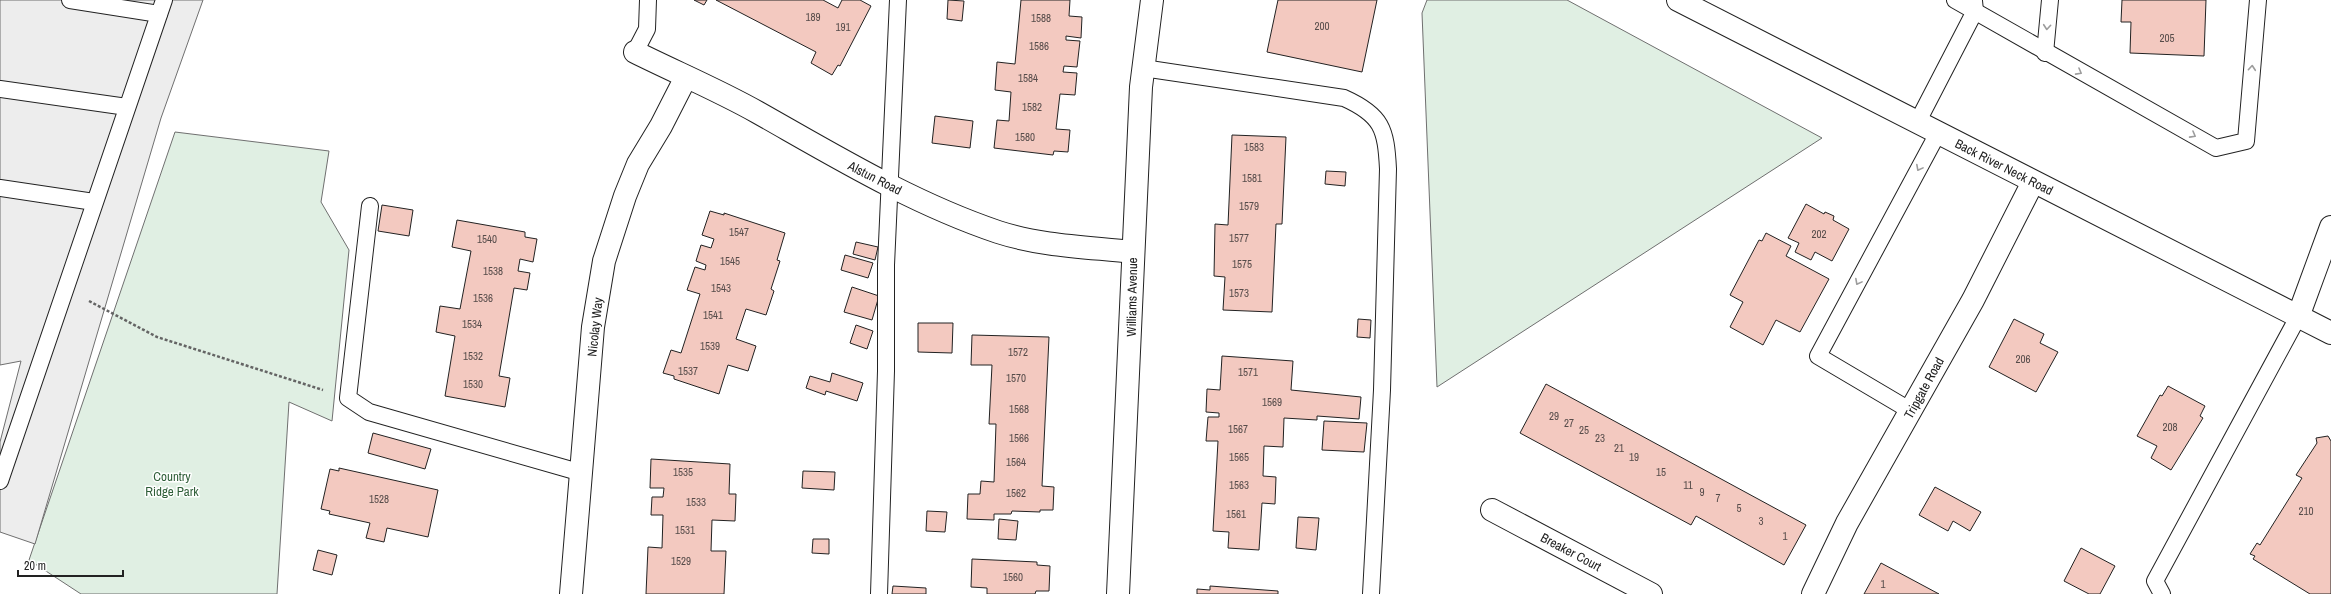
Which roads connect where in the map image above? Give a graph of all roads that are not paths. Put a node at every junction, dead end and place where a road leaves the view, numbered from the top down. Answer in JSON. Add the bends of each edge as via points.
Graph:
{"nodes":[{"id":1,"x":70,"y":0,"type":"edge"},
{"id":2,"x":648,"y":0,"type":"edge"},
{"id":3,"x":898,"y":0,"type":"edge"},
{"id":4,"x":1152,"y":0,"type":"edge"},
{"id":5,"x":1678,"y":0,"type":"edge"},
{"id":6,"x":1954,"y":0,"type":"edge"},
{"id":7,"x":2050,"y":0,"type":"edge"},
{"id":8,"x":2258,"y":0,"type":"edge"},
{"id":9,"x":1975,"y":6,"type":"edge"},
{"id":10,"x":161,"y":7,"type":"edge"},
{"id":11,"x":635,"y":52,"type":"joint"},
{"id":12,"x":2045,"y":53,"type":"junction"},
{"id":13,"x":1143,"y":68,"type":"junction"},
{"id":14,"x":686,"y":77,"type":"junction"},
{"id":15,"x":0,"y":89,"type":"edge"},
{"id":16,"x":127,"y":107,"type":"junction"},
{"id":17,"x":1917,"y":123,"type":"junction"},
{"id":18,"x":1938,"y":133,"type":"junction"},
{"id":19,"x":2033,"y":182,"type":"junction"},
{"id":20,"x":889,"y":186,"type":"junction"},
{"id":21,"x":0,"y":188,"type":"edge"},
{"id":22,"x":94,"y":202,"type":"junction"},
{"id":23,"x":370,"y":206,"type":"dead end"},
{"id":24,"x":2331,"y":227,"type":"edge"},
{"id":25,"x":1133,"y":252,"type":"junction"},
{"id":26,"x":2298,"y":317,"type":"junction"},
{"id":27,"x":2331,"y":334,"type":"edge"},
{"id":28,"x":1911,"y":412,"type":"junction"},
{"id":29,"x":582,"y":473,"type":"junction"},
{"id":30,"x":0,"y":481,"type":"edge"},
{"id":31,"x":1492,"y":510,"type":"dead end"},
{"id":32,"x":571,"y":594,"type":"edge"},
{"id":33,"x":879,"y":594,"type":"edge"},
{"id":34,"x":1118,"y":594,"type":"edge"},
{"id":35,"x":1371,"y":594,"type":"edge"},
{"id":36,"x":1651,"y":594,"type":"edge"},
{"id":37,"x":1813,"y":594,"type":"edge"},
{"id":38,"x":2162,"y":594,"type":"edge"}],
"edges":[{"from":1,"to":10,"type":"lane"},
{"from":2,"to":11,"type":"lane","via":[[647,29]]},
{"from":3,"to":20,"type":"lane"},
{"from":4,"to":13,"type":"street","name":"Williams Avenue"},
{"from":5,"to":17,"type":"street","name":"Back River Neck Road"},
{"from":6,"to":9,"type":"lane"},
{"from":7,"to":12,"type":"lane","one_way":true},
{"from":12,"to":8,"type":"lane","one_way":true,"via":[[2216,148],[2246,141]]},
{"from":9,"to":12,"type":"lane"},
{"from":9,"to":17,"type":"lane"},
{"from":10,"to":16,"type":"lane"},
{"from":11,"to":14,"type":"street","name":"Alstun Road"},
{"from":13,"to":25,"type":"street","name":"Williams Avenue"},
{"from":13,"to":35,"type":"lane","via":[[1344,98],[1366,108],[1379,123],[1387,140],[1382,383]]},
{"from":14,"to":20,"type":"street","name":"Alstun Road","via":[[756,111]]},
{"from":14,"to":29,"type":"street","name":"Nicolay Way","via":[[638,164],[604,262],[593,327]]},
{"from":15,"to":16,"type":"lane"},
{"from":16,"to":22,"type":"lane"},
{"from":17,"to":18,"type":"street","name":"Back River Neck Road"},
{"from":18,"to":19,"type":"street","name":"Back River Neck Road"},
{"from":18,"to":28,"type":"lane","one_way":true,"via":[[1818,356]]},
{"from":19,"to":26,"type":"street","name":"Back River Neck Road"},
{"from":19,"to":28,"type":"street","name":"Tripgate Road","via":[[1973,300]]},
{"from":20,"to":25,"type":"street","name":"Alstun Road","via":[[999,232],[1042,242]]},
{"from":20,"to":33,"type":"lane"},
{"from":21,"to":22,"type":"lane"},
{"from":22,"to":30,"type":"lane"},
{"from":23,"to":29,"type":"lane","via":[[348,398],[369,412]]},
{"from":24,"to":26,"type":"street"},
{"from":25,"to":34,"type":"street","name":"Williams Avenue"},
{"from":26,"to":27,"type":"street","name":"Back River Neck Road"},
{"from":26,"to":38,"type":"lane","via":[[2155,581]]},
{"from":28,"to":37,"type":"street","name":"Tripgate Road","via":[[1847,523]]},
{"from":29,"to":32,"type":"street","name":"Nicolay Way"},
{"from":31,"to":36,"type":"street","name":"Breaker Court"}]}
